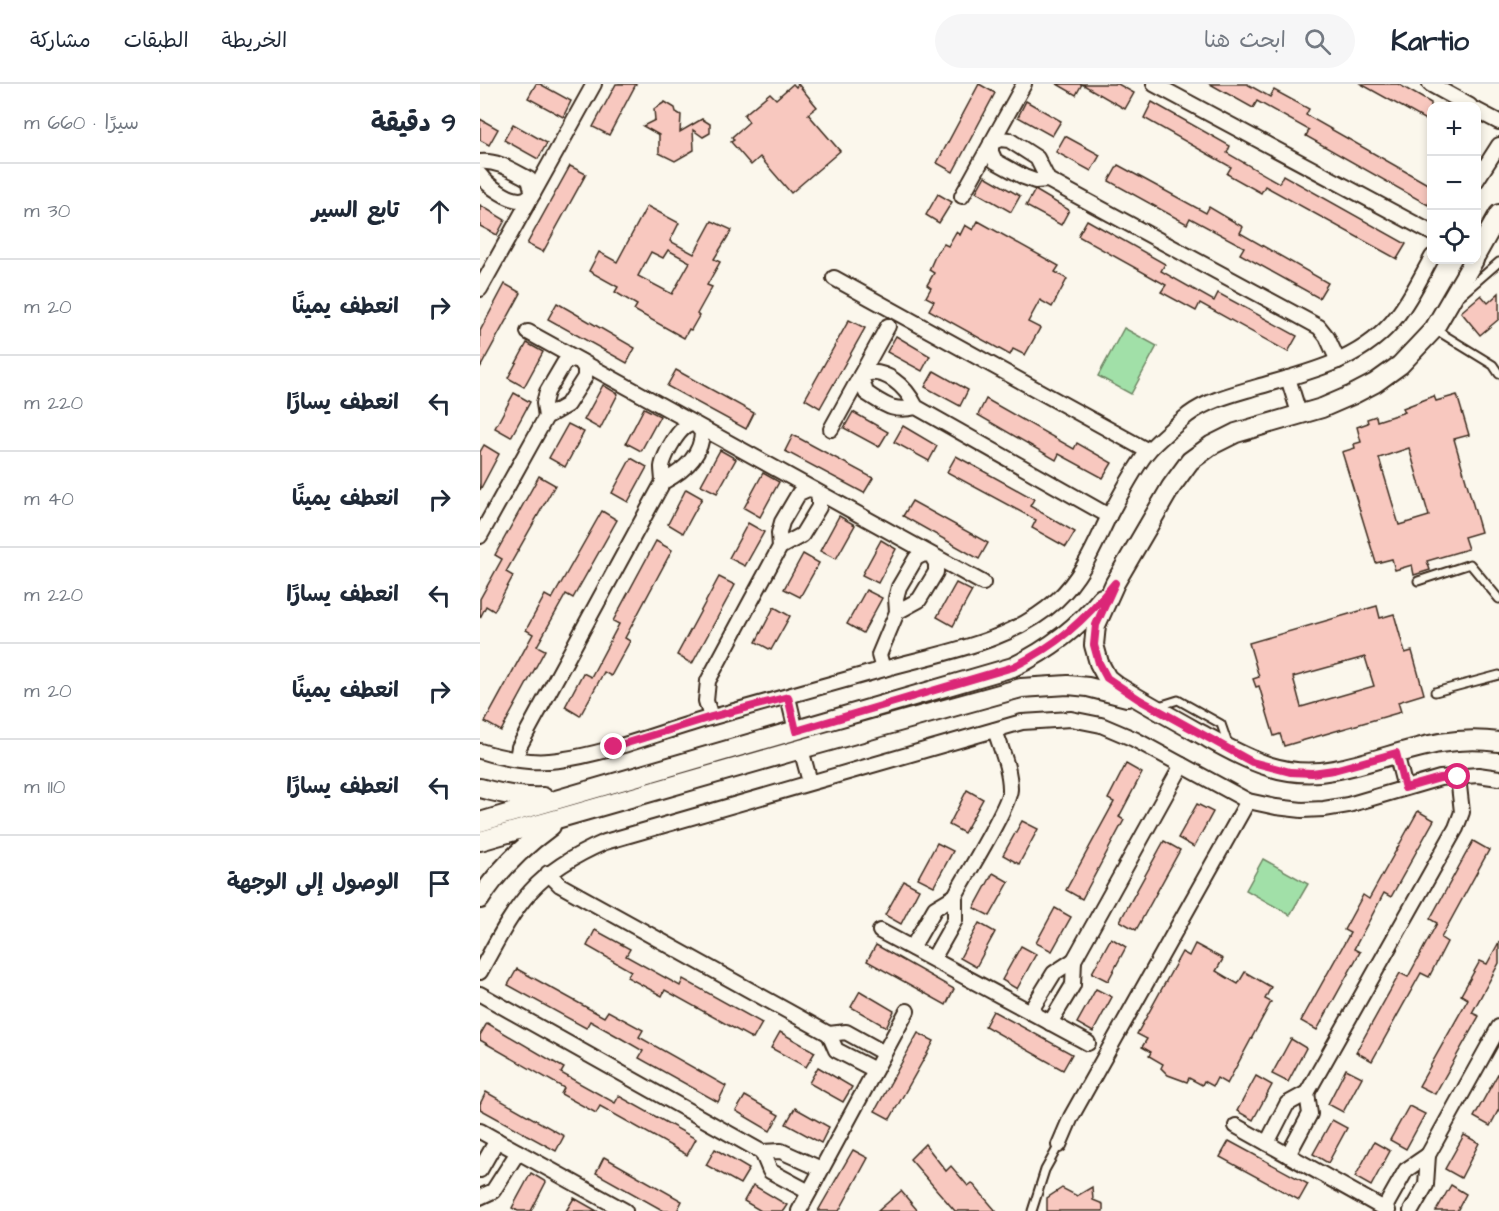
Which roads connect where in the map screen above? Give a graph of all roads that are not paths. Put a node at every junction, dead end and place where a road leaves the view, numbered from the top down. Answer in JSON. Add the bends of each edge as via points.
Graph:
{"nodes":[{"id":1,"x":594,"y":84,"type":"edge"},
{"id":2,"x":1024,"y":84,"type":"edge"},
{"id":3,"x":1154,"y":84,"type":"edge"},
{"id":4,"x":1430,"y":84,"type":"edge"},
{"id":5,"x":1463,"y":102,"type":"edge"},
{"id":6,"x":1481,"y":113,"type":"edge"},
{"id":7,"x":1499,"y":122,"type":"edge"},
{"id":8,"x":991,"y":143,"type":"junction"},
{"id":9,"x":1499,"y":145,"type":"edge"},
{"id":10,"x":480,"y":162,"type":"edge"},
{"id":11,"x":1481,"y":173,"type":"edge"},
{"id":12,"x":480,"y":175,"type":"edge"},
{"id":13,"x":1048,"y":180,"type":"junction"},
{"id":14,"x":533,"y":194,"type":"junction"},
{"id":15,"x":962,"y":195,"type":"dead end"},
{"id":16,"x":1499,"y":214,"type":"edge"},
{"id":17,"x":1427,"y":231,"type":"edge"},
{"id":18,"x":1481,"y":246,"type":"edge"},
{"id":19,"x":1499,"y":262,"type":"edge"},
{"id":20,"x":1427,"y":264,"type":"edge"},
{"id":21,"x":1472,"y":264,"type":"edge"},
{"id":22,"x":834,"y":278,"type":"dead end"},
{"id":23,"x":480,"y":289,"type":"edge"},
{"id":24,"x":1447,"y":306,"type":"junction"},
{"id":25,"x":888,"y":326,"type":"dead end"},
{"id":26,"x":1434,"y":329,"type":"junction"},
{"id":27,"x":528,"y":333,"type":"dead end"},
{"id":28,"x":580,"y":361,"type":"junction"},
{"id":29,"x":1338,"y":361,"type":"junction"},
{"id":30,"x":1499,"y":374,"type":"edge"},
{"id":31,"x":861,"y":375,"type":"junction"},
{"id":32,"x":1288,"y":378,"type":"junction"},
{"id":33,"x":916,"y":407,"type":"junction"},
{"id":34,"x":1299,"y":413,"type":"junction"},
{"id":35,"x":546,"y":417,"type":"junction"},
{"id":36,"x":696,"y":425,"type":"junction"},
{"id":37,"x":831,"y":429,"type":"dead end"},
{"id":38,"x":1148,"y":451,"type":"junction"},
{"id":39,"x":663,"y":482,"type":"junction"},
{"id":40,"x":814,"y":490,"type":"junction"},
{"id":41,"x":1109,"y":516,"type":"junction"},
{"id":42,"x":480,"y":536,"type":"edge"},
{"id":43,"x":780,"y":547,"type":"junction"},
{"id":44,"x":931,"y":555,"type":"junction"},
{"id":45,"x":1418,"y":581,"type":"dead end"},
{"id":46,"x":983,"y":583,"type":"dead end"},
{"id":47,"x":1115,"y":583,"type":"junction"},
{"id":48,"x":1499,"y":599,"type":"edge"},
{"id":49,"x":897,"y":612,"type":"junction"},
{"id":50,"x":883,"y":669,"type":"junction"},
{"id":51,"x":1499,"y":675,"type":"edge"},
{"id":52,"x":1435,"y":692,"type":"dead end"},
{"id":53,"x":788,"y":697,"type":"junction"},
{"id":54,"x":1147,"y":704,"type":"junction"},
{"id":55,"x":711,"y":717,"type":"junction"},
{"id":56,"x":995,"y":730,"type":"junction"},
{"id":57,"x":796,"y":731,"type":"junction"},
{"id":58,"x":1499,"y":742,"type":"edge"},
{"id":59,"x":801,"y":749,"type":"junction"},
{"id":60,"x":480,"y":751,"type":"edge"},
{"id":61,"x":1396,"y":753,"type":"junction"},
{"id":62,"x":517,"y":759,"type":"junction"},
{"id":63,"x":1182,"y":765,"type":"junction"},
{"id":64,"x":1458,"y":777,"type":"junction"},
{"id":65,"x":1499,"y":778,"type":"edge"},
{"id":66,"x":810,"y":782,"type":"junction"},
{"id":67,"x":480,"y":788,"type":"edge"},
{"id":68,"x":1405,"y":788,"type":"junction"},
{"id":69,"x":581,"y":792,"type":"junction"},
{"id":70,"x":1248,"y":801,"type":"junction"},
{"id":71,"x":562,"y":818,"type":"junction"},
{"id":72,"x":480,"y":822,"type":"edge"},
{"id":73,"x":480,"y":841,"type":"edge"},
{"id":74,"x":548,"y":873,"type":"junction"},
{"id":75,"x":955,"y":896,"type":"junction"},
{"id":76,"x":480,"y":899,"type":"edge"},
{"id":77,"x":880,"y":931,"type":"dead end"},
{"id":78,"x":912,"y":948,"type":"junction"},
{"id":79,"x":933,"y":959,"type":"junction"},
{"id":80,"x":1074,"y":960,"type":"junction"},
{"id":81,"x":480,"y":972,"type":"edge"},
{"id":82,"x":480,"y":994,"type":"edge"},
{"id":83,"x":907,"y":1011,"type":"dead end"},
{"id":84,"x":1030,"y":1012,"type":"junction"},
{"id":85,"x":1050,"y":1023,"type":"junction"},
{"id":86,"x":1499,"y":1027,"type":"edge"},
{"id":87,"x":829,"y":1034,"type":"junction"},
{"id":88,"x":1088,"y":1043,"type":"dead end"},
{"id":89,"x":884,"y":1053,"type":"junction"},
{"id":90,"x":875,"y":1071,"type":"junction"},
{"id":91,"x":1307,"y":1093,"type":"junction"},
{"id":92,"x":1236,"y":1126,"type":"dead end"},
{"id":93,"x":480,"y":1131,"type":"edge"},
{"id":94,"x":497,"y":1140,"type":"junction"},
{"id":95,"x":1267,"y":1143,"type":"junction"},
{"id":96,"x":1059,"y":1145,"type":"joint"},
{"id":97,"x":518,"y":1152,"type":"junction"},
{"id":98,"x":762,"y":1152,"type":"junction"},
{"id":99,"x":1288,"y":1155,"type":"junction"},
{"id":100,"x":1428,"y":1155,"type":"junction"},
{"id":101,"x":821,"y":1169,"type":"junction"},
{"id":102,"x":480,"y":1170,"type":"edge"},
{"id":103,"x":809,"y":1191,"type":"junction"},
{"id":104,"x":480,"y":1197,"type":"edge"},
{"id":105,"x":617,"y":1209,"type":"edge"},
{"id":106,"x":1386,"y":1210,"type":"edge"},
{"id":107,"x":799,"y":1211,"type":"edge"},
{"id":108,"x":1032,"y":1211,"type":"edge"},
{"id":109,"x":1411,"y":1211,"type":"edge"}],
"edges":[{"from":1,"to":14,"type":"street"},
{"from":2,"to":8,"type":"street"},
{"from":3,"to":17,"type":"street"},
{"from":4,"to":5,"type":"street"},
{"from":6,"to":7,"type":"street"},
{"from":8,"to":13,"type":"street","via":[[995,160],[1023,177]]},
{"from":8,"to":13,"type":"street","via":[[1009,140],[1037,158]]},
{"from":8,"to":15,"type":"street"},
{"from":9,"to":11,"type":"street"},
{"from":10,"to":14,"type":"street","via":[[499,164],[529,179]]},
{"from":12,"to":14,"type":"street","via":[[487,185],[516,200]]},
{"from":13,"to":29,"type":"street","via":[[1318,327]]},
{"from":14,"to":23,"type":"street"},
{"from":16,"to":18,"type":"main road"},
{"from":19,"to":24,"type":"lane"},
{"from":20,"to":29,"type":"street","via":[[1397,317],[1358,352]]},
{"from":21,"to":24,"type":"main road"},
{"from":22,"to":38,"type":"street"},
{"from":24,"to":26,"type":"main road"},
{"from":25,"to":31,"type":"street"},
{"from":26,"to":30,"type":"lane","via":[[1493,366]]},
{"from":26,"to":34,"type":"main road","via":[[1400,365],[1375,382],[1322,408]]},
{"from":27,"to":28,"type":"street"},
{"from":28,"to":35,"type":"street","via":[[585,377],[567,405]]},
{"from":28,"to":35,"type":"street","via":[[564,363],[544,403]]},
{"from":28,"to":36,"type":"street"},
{"from":29,"to":32,"type":"street"},
{"from":31,"to":33,"type":"street","via":[[879,372],[902,387]]},
{"from":31,"to":33,"type":"street","via":[[866,393],[890,408]]},
{"from":31,"to":37,"type":"street"},
{"from":32,"to":34,"type":"street"},
{"from":32,"to":38,"type":"street","via":[[1212,402],[1191,414]]},
{"from":33,"to":41,"type":"street"},
{"from":34,"to":47,"type":"main road","via":[[1236,433],[1190,461]]},
{"from":35,"to":42,"type":"street"},
{"from":36,"to":39,"type":"street","via":[[681,428],[665,457]]},
{"from":36,"to":39,"type":"street","via":[[702,432],[702,442],[685,470]]},
{"from":36,"to":40,"type":"street"},
{"from":38,"to":41,"type":"street"},
{"from":39,"to":62,"type":"street","via":[[519,747]]},
{"from":40,"to":43,"type":"street","via":[[798,493],[782,522]]},
{"from":40,"to":43,"type":"street","via":[[819,507],[802,535]]},
{"from":40,"to":44,"type":"street"},
{"from":41,"to":50,"type":"street","via":[[1076,580],[1035,619],[965,647]]},
{"from":43,"to":55,"type":"street","via":[[708,681],[706,701]]},
{"from":44,"to":46,"type":"street"},
{"from":44,"to":49,"type":"street","via":[[916,558],[899,587]]},
{"from":44,"to":49,"type":"street","via":[[936,572],[919,600]]},
{"from":45,"to":48,"type":"lane","via":[[1470,564]]},
{"from":47,"to":54,"type":"main road","via":[[1096,625],[1094,645],[1107,678]]},
{"from":47,"to":57,"type":"main road","via":[[1064,637],[1013,667]]},
{"from":49,"to":50,"type":"street","via":[[879,655]]},
{"from":50,"to":53,"type":"street"},
{"from":51,"to":52,"type":"lane"},
{"from":53,"to":55,"type":"street"},
{"from":53,"to":57,"type":"street"},
{"from":54,"to":59,"type":"main road","via":[[1088,687],[1021,688]]},
{"from":54,"to":61,"type":"main road","via":[[1269,768],[1312,773]]},
{"from":55,"to":62,"type":"street","via":[[587,755],[556,761]]},
{"from":56,"to":63,"type":"street","via":[[1022,722],[1071,719],[1101,725]]},
{"from":56,"to":66,"type":"street"},
{"from":56,"to":75,"type":"street","via":[[1010,791]]},
{"from":57,"to":69,"type":"main road"},
{"from":58,"to":61,"type":"main road","via":[[1438,741]]},
{"from":59,"to":66,"type":"street"},
{"from":59,"to":71,"type":"main road"},
{"from":60,"to":62,"type":"street"},
{"from":61,"to":68,"type":"street"},
{"from":63,"to":70,"type":"street"},
{"from":63,"to":80,"type":"street"},
{"from":64,"to":65,"type":"street"},
{"from":64,"to":68,"type":"street"},
{"from":64,"to":91,"type":"street","via":[[1462,812],[1456,828]]},
{"from":66,"to":74,"type":"street","via":[[605,842],[576,854]]},
{"from":67,"to":69,"type":"main road","via":[[530,798]]},
{"from":68,"to":70,"type":"street","via":[[1324,809],[1302,810]]},
{"from":69,"to":72,"type":"main road"},
{"from":70,"to":96,"type":"street"},
{"from":71,"to":73,"type":"main road"},
{"from":71,"to":76,"type":"main road","via":[[517,852]]},
{"from":74,"to":81,"type":"street","via":[[515,909]]},
{"from":74,"to":87,"type":"street","via":[[560,885]]},
{"from":75,"to":78,"type":"street","via":[[935,908]]},
{"from":75,"to":79,"type":"street","via":[[955,920]]},
{"from":77,"to":78,"type":"street"},
{"from":78,"to":79,"type":"street"},
{"from":79,"to":84,"type":"street"},
{"from":80,"to":84,"type":"street","via":[[1054,973]]},
{"from":80,"to":85,"type":"street","via":[[1073,985]]},
{"from":82,"to":98,"type":"street"},
{"from":83,"to":89,"type":"street"},
{"from":84,"to":85,"type":"street"},
{"from":85,"to":88,"type":"street"},
{"from":86,"to":100,"type":"street"},
{"from":87,"to":89,"type":"street","via":[[846,1032]]},
{"from":87,"to":90,"type":"street","via":[[836,1050]]},
{"from":89,"to":90,"type":"street"},
{"from":90,"to":101,"type":"street"},
{"from":91,"to":95,"type":"street","via":[[1287,1104]]},
{"from":91,"to":99,"type":"street","via":[[1310,1114]]},
{"from":92,"to":95,"type":"street"},
{"from":93,"to":94,"type":"street"},
{"from":94,"to":97,"type":"street"},
{"from":94,"to":102,"type":"street"},
{"from":95,"to":99,"type":"street"},
{"from":96,"to":108,"type":"lane","via":[[1045,1170]]},
{"from":97,"to":104,"type":"street","via":[[493,1191]]},
{"from":97,"to":105,"type":"street"},
{"from":98,"to":101,"type":"street","via":[[781,1151]]},
{"from":98,"to":103,"type":"street","via":[[770,1171]]},
{"from":99,"to":106,"type":"street"},
{"from":100,"to":106,"type":"street","via":[[1406,1170]]},
{"from":100,"to":109,"type":"street","via":[[1426,1185]]},
{"from":101,"to":103,"type":"street"},
{"from":103,"to":107,"type":"street"}]}
